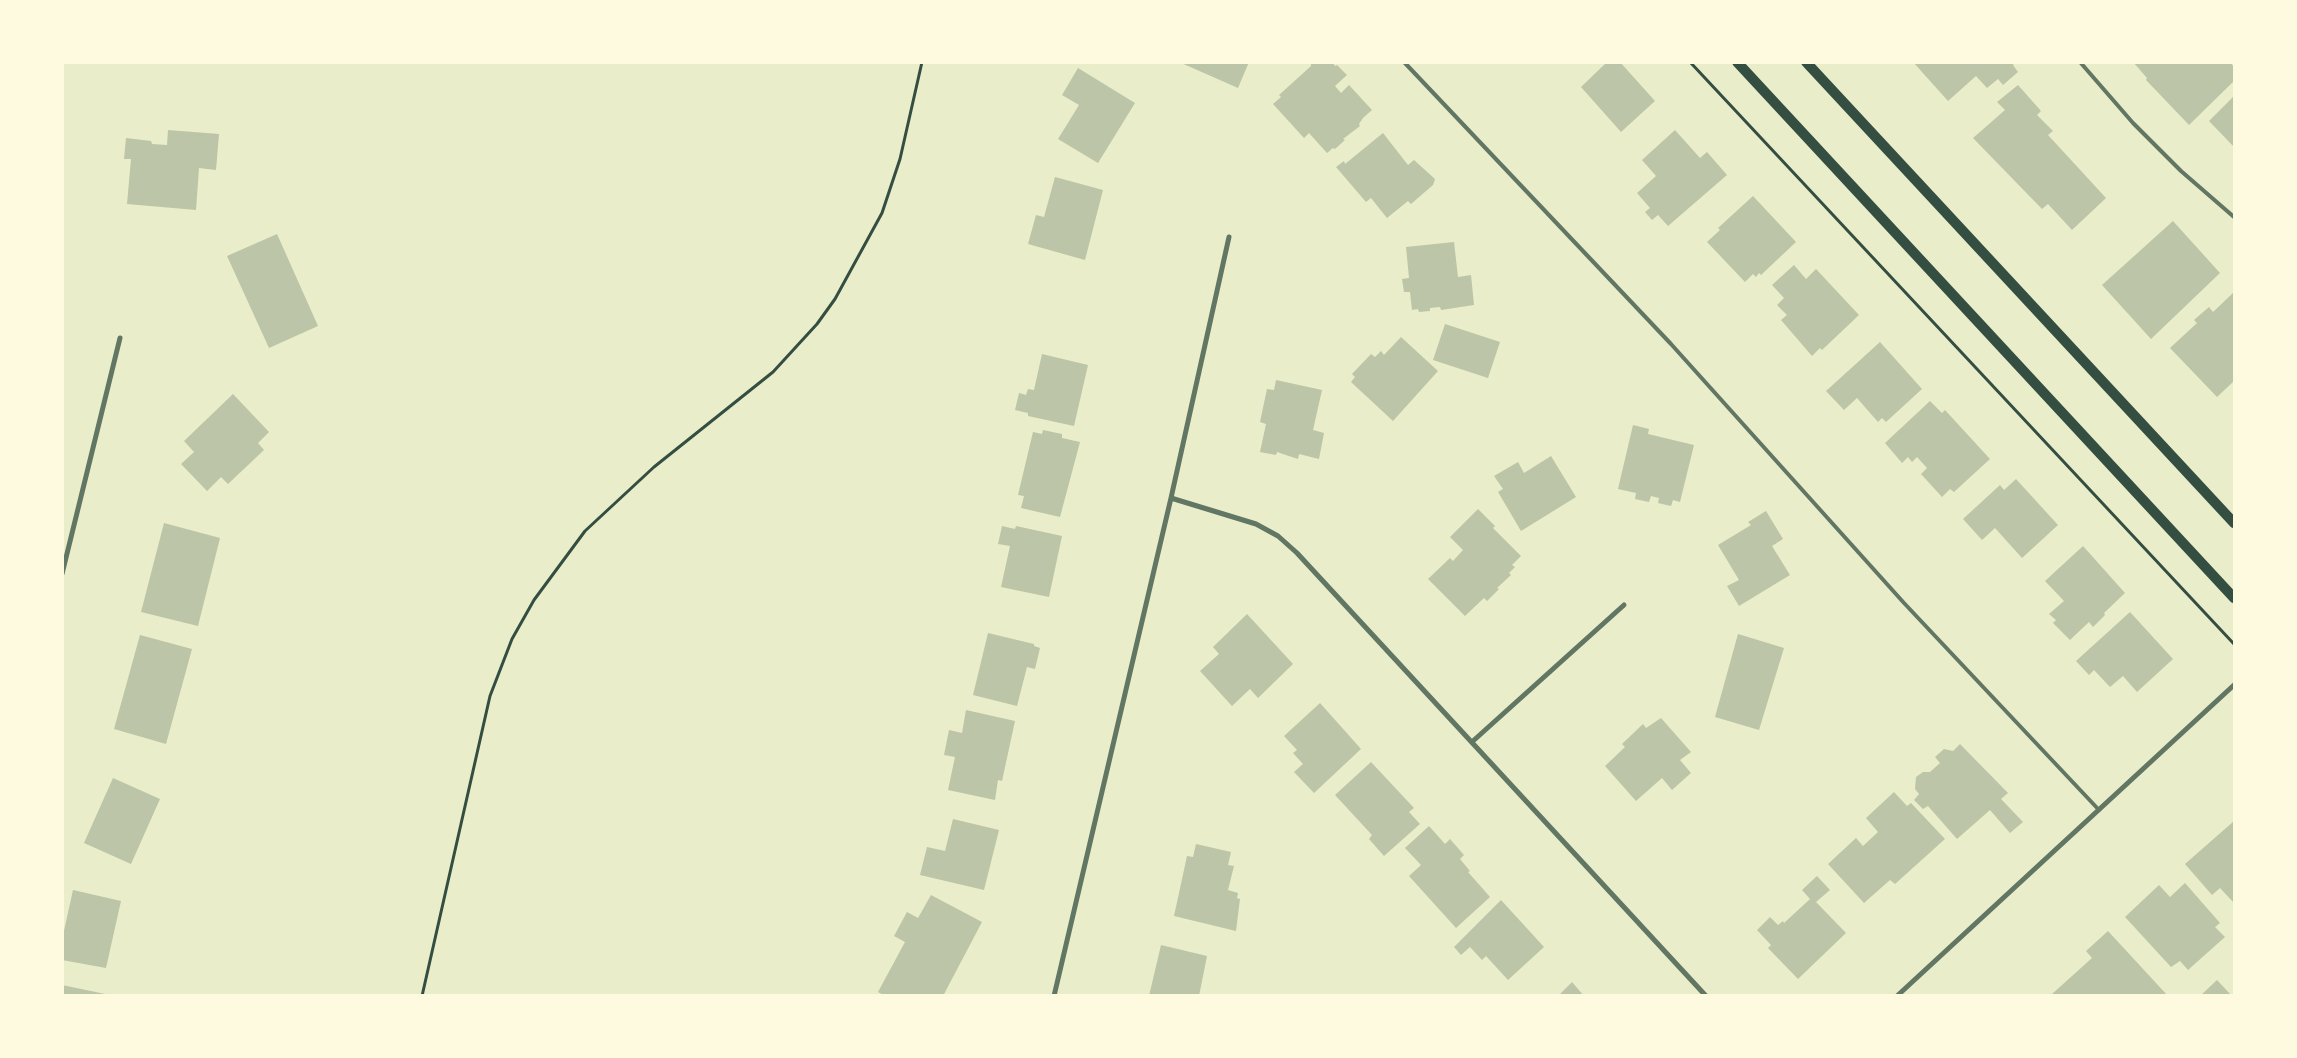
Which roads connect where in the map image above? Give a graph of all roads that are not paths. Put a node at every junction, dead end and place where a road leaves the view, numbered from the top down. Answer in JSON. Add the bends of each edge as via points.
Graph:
{"nodes":[{"id":1,"x":1404,"y":62,"type":"edge"},
{"id":2,"x":1737,"y":62,"type":"edge"},
{"id":3,"x":1806,"y":62,"type":"edge"},
{"id":4,"x":2080,"y":62,"type":"edge"},
{"id":5,"x":2234,"y":217,"type":"edge"},
{"id":6,"x":1229,"y":236,"type":"dead end"},
{"id":7,"x":120,"y":338,"type":"dead end"},
{"id":8,"x":1171,"y":498,"type":"junction"},
{"id":9,"x":2234,"y":523,"type":"edge"},
{"id":10,"x":62,"y":574,"type":"edge"},
{"id":11,"x":2234,"y":598,"type":"edge"},
{"id":12,"x":1624,"y":605,"type":"dead end"},
{"id":13,"x":2234,"y":685,"type":"edge"},
{"id":14,"x":1473,"y":742,"type":"junction"},
{"id":15,"x":2099,"y":810,"type":"junction"},
{"id":16,"x":1054,"y":996,"type":"edge"},
{"id":17,"x":1706,"y":996,"type":"edge"},
{"id":18,"x":1897,"y":996,"type":"edge"}],
"edges":[{"from":1,"to":15,"type":"lane","via":[[1671,344],[1904,603]]},
{"from":2,"to":11,"type":"main road"},
{"from":3,"to":9,"type":"main road"},
{"from":4,"to":5,"type":"lane","via":[[2181,172]]},
{"from":6,"to":8,"type":"street"},
{"from":7,"to":10,"type":"street"},
{"from":8,"to":14,"type":"street","via":[[1256,524],[1278,536]]},
{"from":8,"to":16,"type":"street"},
{"from":12,"to":14,"type":"street"},
{"from":13,"to":15,"type":"street"},
{"from":14,"to":17,"type":"street"},
{"from":15,"to":18,"type":"street"}]}
